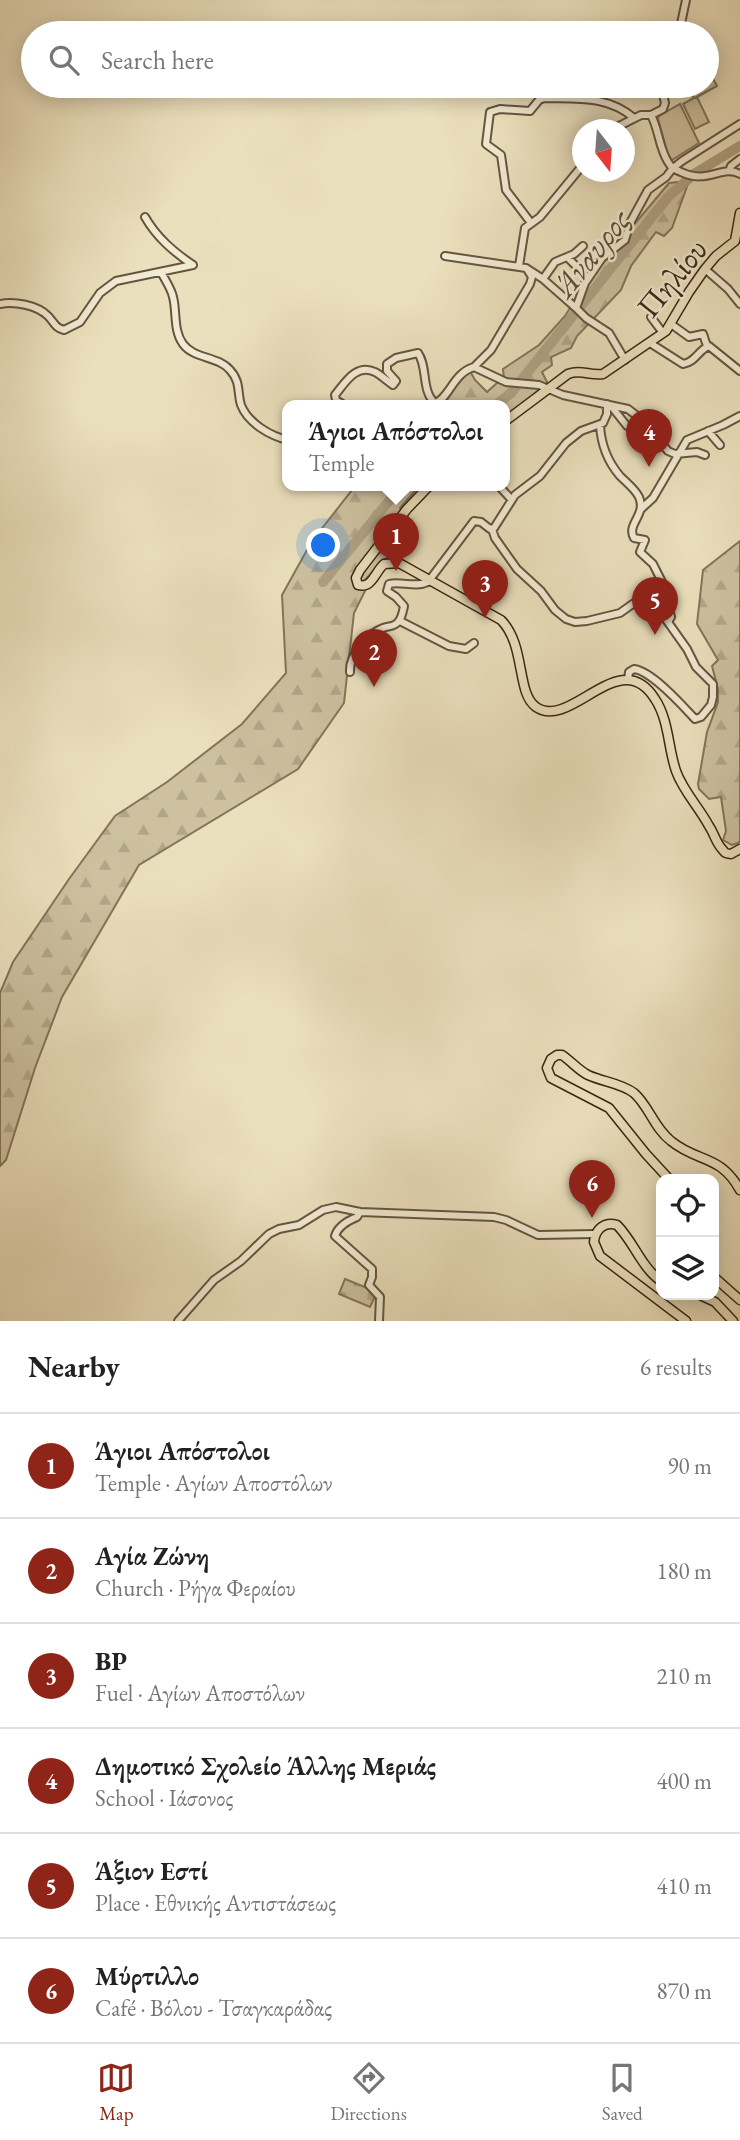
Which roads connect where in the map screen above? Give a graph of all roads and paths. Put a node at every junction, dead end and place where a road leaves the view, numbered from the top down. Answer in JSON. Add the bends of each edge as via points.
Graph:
{"nodes":[{"id":1,"x":685,"y":0,"type":"edge"},
{"id":2,"x":682,"y":21,"type":"edge"},
{"id":3,"x":544,"y":98,"type":"edge"},
{"id":4,"x":588,"y":98,"type":"edge"},
{"id":5,"x":663,"y":98,"type":"edge"},
{"id":6,"x":651,"y":115,"type":"junction"},
{"id":7,"x":634,"y":118,"type":"joint"},
{"id":8,"x":740,"y":124,"type":"edge"},
{"id":9,"x":740,"y":159,"type":"edge"},
{"id":10,"x":673,"y":168,"type":"junction"},
{"id":11,"x":729,"y":171,"type":"junction"},
{"id":12,"x":740,"y":174,"type":"edge"},
{"id":13,"x":572,"y":179,"type":"edge"},
{"id":14,"x":740,"y":213,"type":"edge"},
{"id":15,"x":145,"y":218,"type":"dead end"},
{"id":16,"x":531,"y":223,"type":"junction"},
{"id":17,"x":738,"y":239,"type":"edge"},
{"id":18,"x":583,"y":246,"type":"dead end"},
{"id":19,"x":445,"y":256,"type":"dead end"},
{"id":20,"x":567,"y":257,"type":"junction"},
{"id":21,"x":522,"y":267,"type":"junction"},
{"id":22,"x":705,"y":269,"type":"junction"},
{"id":23,"x":161,"y":272,"type":"junction"},
{"id":24,"x":588,"y":278,"type":"junction"},
{"id":25,"x":543,"y":279,"type":"junction"},
{"id":26,"x":0,"y":304,"type":"edge"},
{"id":27,"x":740,"y":304,"type":"edge"},
{"id":28,"x":577,"y":309,"type":"junction"},
{"id":29,"x":651,"y":317,"type":"dead end"},
{"id":30,"x":671,"y":324,"type":"junction"},
{"id":31,"x":663,"y":333,"type":"junction"},
{"id":32,"x":650,"y":343,"type":"junction"},
{"id":33,"x":708,"y":346,"type":"junction"},
{"id":34,"x":625,"y":360,"type":"junction"},
{"id":35,"x":474,"y":367,"type":"junction"},
{"id":36,"x":740,"y":371,"type":"edge"},
{"id":37,"x":549,"y":388,"type":"junction"},
{"id":38,"x":336,"y":400,"type":"edge"},
{"id":39,"x":432,"y":400,"type":"edge"},
{"id":40,"x":441,"y":400,"type":"edge"},
{"id":41,"x":609,"y":405,"type":"junction"},
{"id":42,"x":740,"y":416,"type":"edge"},
{"id":43,"x":510,"y":418,"type":"edge"},
{"id":44,"x":665,"y":423,"type":"dead end"},
{"id":45,"x":600,"y":425,"type":"junction"},
{"id":46,"x":627,"y":426,"type":"dead end"},
{"id":47,"x":708,"y":431,"type":"junction"},
{"id":48,"x":653,"y":433,"type":"junction"},
{"id":49,"x":282,"y":438,"type":"edge"},
{"id":50,"x":720,"y":445,"type":"dead end"},
{"id":51,"x":678,"y":454,"type":"junction"},
{"id":52,"x":705,"y":455,"type":"dead end"},
{"id":53,"x":424,"y":491,"type":"edge"},
{"id":54,"x":504,"y":491,"type":"edge"},
{"id":55,"x":511,"y":499,"type":"junction"},
{"id":56,"x":641,"y":509,"type":"junction"},
{"id":57,"x":492,"y":529,"type":"junction"},
{"id":58,"x":431,"y":580,"type":"junction"},
{"id":59,"x":400,"y":621,"type":"junction"},
{"id":60,"x":668,"y":622,"type":"junction"},
{"id":61,"x":474,"y":643,"type":"dead end"},
{"id":62,"x":351,"y":672,"type":"dead end"},
{"id":63,"x":628,"y":679,"type":"junction"},
{"id":64,"x":740,"y":849,"type":"edge"},
{"id":65,"x":664,"y":1174,"type":"edge"},
{"id":66,"x":740,"y":1191,"type":"edge"},
{"id":67,"x":359,"y":1212,"type":"junction"},
{"id":68,"x":595,"y":1234,"type":"junction"},
{"id":69,"x":656,"y":1277,"type":"edge"},
{"id":70,"x":719,"y":1281,"type":"edge"},
{"id":71,"x":711,"y":1300,"type":"edge"},
{"id":72,"x":740,"y":1300,"type":"edge"},
{"id":73,"x":178,"y":1321,"type":"edge"},
{"id":74,"x":379,"y":1321,"type":"edge"},
{"id":75,"x":686,"y":1321,"type":"edge"},
{"id":76,"x":733,"y":1321,"type":"edge"}],
"edges":[{"from":1,"to":2,"type":"street"},
{"from":3,"to":16,"type":"street","via":[[532,111],[490,112],[486,141],[500,155],[506,190]]},
{"from":4,"to":7,"type":"street","via":[[619,107]]},
{"from":5,"to":6,"type":"street","via":[[665,108]]},
{"from":6,"to":7,"type":"street"},
{"from":6,"to":10,"type":"street"},
{"from":8,"to":10,"type":"street"},
{"from":9,"to":11,"type":"street"},
{"from":10,"to":11,"type":"street","via":[[694,178]]},
{"from":10,"to":24,"type":"street","via":[[648,190],[625,240],[602,258]]},
{"from":11,"to":12,"type":"street"},
{"from":13,"to":16,"type":"street"},
{"from":14,"to":17,"type":"main road","name":"Πηλίου"},
{"from":15,"to":23,"type":"street","via":[[162,241],[193,265]]},
{"from":16,"to":21,"type":"street","via":[[522,235]]},
{"from":17,"to":22,"type":"main road","name":"Πηλίου"},
{"from":18,"to":20,"type":"street"},
{"from":19,"to":21,"type":"street"},
{"from":20,"to":24,"type":"street"},
{"from":20,"to":25,"type":"street","via":[[555,262]]},
{"from":21,"to":25,"type":"street"},
{"from":21,"to":35,"type":"street","via":[[531,275],[530,284],[491,349]]},
{"from":22,"to":27,"type":"street"},
{"from":22,"to":30,"type":"main road","name":"Πηλίου"},
{"from":23,"to":26,"type":"street","via":[[111,284],[80,322],[67,330],[57,328],[38,309]]},
{"from":23,"to":49,"type":"street","via":[[173,296],[183,344],[226,366],[237,380],[246,413],[265,431]]},
{"from":24,"to":28,"type":"street"},
{"from":25,"to":28,"type":"street"},
{"from":28,"to":34,"type":"street","via":[[609,334]]},
{"from":29,"to":31,"type":"street"},
{"from":30,"to":31,"type":"main road","name":"Πηλίου"},
{"from":30,"to":33,"type":"street","via":[[690,337],[703,334]]},
{"from":31,"to":32,"type":"main road","name":"Πηλίου"},
{"from":32,"to":33,"type":"street","via":[[683,364]]},
{"from":32,"to":34,"type":"main road","name":"Πηλίου"},
{"from":33,"to":36,"type":"street"},
{"from":34,"to":37,"type":"main road","name":"Πηλίου","via":[[600,375],[570,373]]},
{"from":35,"to":37,"type":"street","via":[[512,384]]},
{"from":35,"to":40,"type":"street","via":[[459,376]]},
{"from":37,"to":41,"type":"street"},
{"from":37,"to":43,"type":"main road","name":"Πηλίου"},
{"from":38,"to":39,"type":"street","via":[[352,374],[366,369],[393,385],[396,381],[387,364],[418,353]]},
{"from":41,"to":45,"type":"street"},
{"from":41,"to":46,"type":"street"},
{"from":41,"to":48,"type":"street","via":[[631,411]]},
{"from":42,"to":47,"type":"street"},
{"from":44,"to":48,"type":"street"},
{"from":45,"to":55,"type":"street","via":[[572,437],[540,476]]},
{"from":45,"to":56,"type":"street","via":[[606,454],[638,495]]},
{"from":47,"to":50,"type":"street"},
{"from":47,"to":51,"type":"street","via":[[689,439]]},
{"from":48,"to":51,"type":"street","via":[[664,449]]},
{"from":51,"to":52,"type":"street"},
{"from":51,"to":56,"type":"street","via":[[653,498]]},
{"from":53,"to":58,"type":"main road","via":[[356,580],[359,585],[368,584],[382,566],[393,562]]},
{"from":54,"to":55,"type":"street"},
{"from":55,"to":57,"type":"street"},
{"from":56,"to":60,"type":"street","via":[[632,534],[645,540],[640,552],[662,582],[671,617]]},
{"from":57,"to":58,"type":"street","via":[[474,522]]},
{"from":57,"to":60,"type":"street","via":[[516,569],[564,618],[592,620],[624,611],[643,598]]},
{"from":58,"to":59,"type":"street","via":[[387,586],[404,606]]},
{"from":58,"to":63,"type":"main road","via":[[504,622],[519,655],[525,692],[539,709],[565,707]]},
{"from":59,"to":61,"type":"street","via":[[449,646],[466,649]]},
{"from":59,"to":62,"type":"street","via":[[368,638],[351,663]]},
{"from":60,"to":63,"type":"street","via":[[712,684],[709,709],[695,719],[645,673],[634,669]]},
{"from":63,"to":64,"type":"main road","via":[[640,684],[657,702],[683,786],[723,851],[731,854]]},
{"from":65,"to":66,"type":"main road","via":[[609,1108],[549,1076],[551,1059],[562,1055],[588,1075],[630,1091],[668,1139],[723,1168]]},
{"from":67,"to":68,"type":"street","via":[[487,1216],[538,1235]]},
{"from":67,"to":73,"type":"street","via":[[328,1208],[299,1225],[273,1231],[214,1280]]},
{"from":67,"to":74,"type":"street","via":[[334,1236],[372,1269],[369,1285],[380,1297]]},
{"from":68,"to":69,"type":"main road","via":[[604,1225],[617,1225]]},
{"from":68,"to":75,"type":"main road","via":[[600,1256]]},
{"from":70,"to":72,"type":"main road"},
{"from":71,"to":76,"type":"main road"}]}
